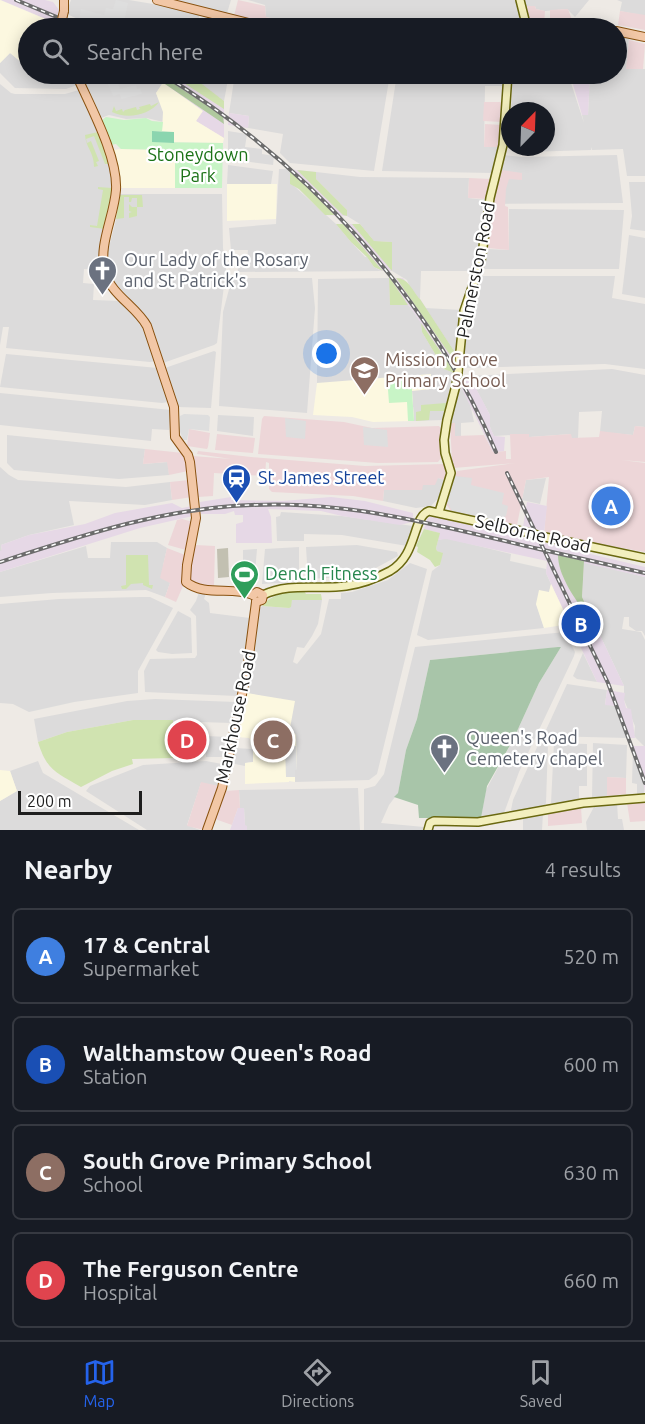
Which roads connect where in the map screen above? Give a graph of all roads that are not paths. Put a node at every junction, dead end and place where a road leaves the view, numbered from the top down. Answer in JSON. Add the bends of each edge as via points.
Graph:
{"nodes":[{"id":1,"x":64,"y":0,"type":"edge"},
{"id":2,"x":158,"y":0,"type":"edge"},
{"id":3,"x":520,"y":0,"type":"edge"},
{"id":4,"x":62,"y":18,"type":"edge"},
{"id":5,"x":229,"y":18,"type":"edge"},
{"id":6,"x":524,"y":18,"type":"edge"},
{"id":7,"x":627,"y":33,"type":"edge"},
{"id":8,"x":645,"y":37,"type":"edge"},
{"id":9,"x":80,"y":84,"type":"edge"},
{"id":10,"x":507,"y":84,"type":"edge"},
{"id":11,"x":439,"y":512,"type":"junction"},
{"id":12,"x":645,"y":558,"type":"edge"},
{"id":13,"x":263,"y":595,"type":"joint"},
{"id":14,"x":255,"y":599,"type":"junction"},
{"id":15,"x":645,"y":798,"type":"edge"},
{"id":16,"x":207,"y":830,"type":"edge"},
{"id":17,"x":428,"y":830,"type":"edge"}],
"edges":[{"from":1,"to":4,"type":"main road","bridge":true},
{"from":2,"to":5,"type":"main road"},
{"from":3,"to":6,"type":"street"},
{"from":7,"to":8,"type":"main road"},
{"from":9,"to":14,"type":"main road","via":[[116,173],[114,206],[104,248],[105,273],[113,288],[147,326],[174,406],[175,437],[190,462],[196,515],[186,582],[208,590],[239,591]]},
{"from":10,"to":11,"type":"street","name":"Palmerston Road","bridge":true,"via":[[503,145],[490,198],[482,261],[464,311],[456,385],[445,430],[445,453],[451,473]]},
{"from":11,"to":12,"type":"street","name":"Selborne Road","bridge":true},
{"from":11,"to":13,"type":"street","name":"Selborne Road","via":[[422,514],[408,554],[398,566],[382,575],[347,586],[285,588]]},
{"from":13,"to":14,"type":"main road","via":[[262,600]]},
{"from":14,"to":16,"type":"main road","name":"Markhouse Road","via":[[246,677],[222,788]]},
{"from":15,"to":17,"type":"street","via":[[583,803],[481,822],[434,821]]}]}
